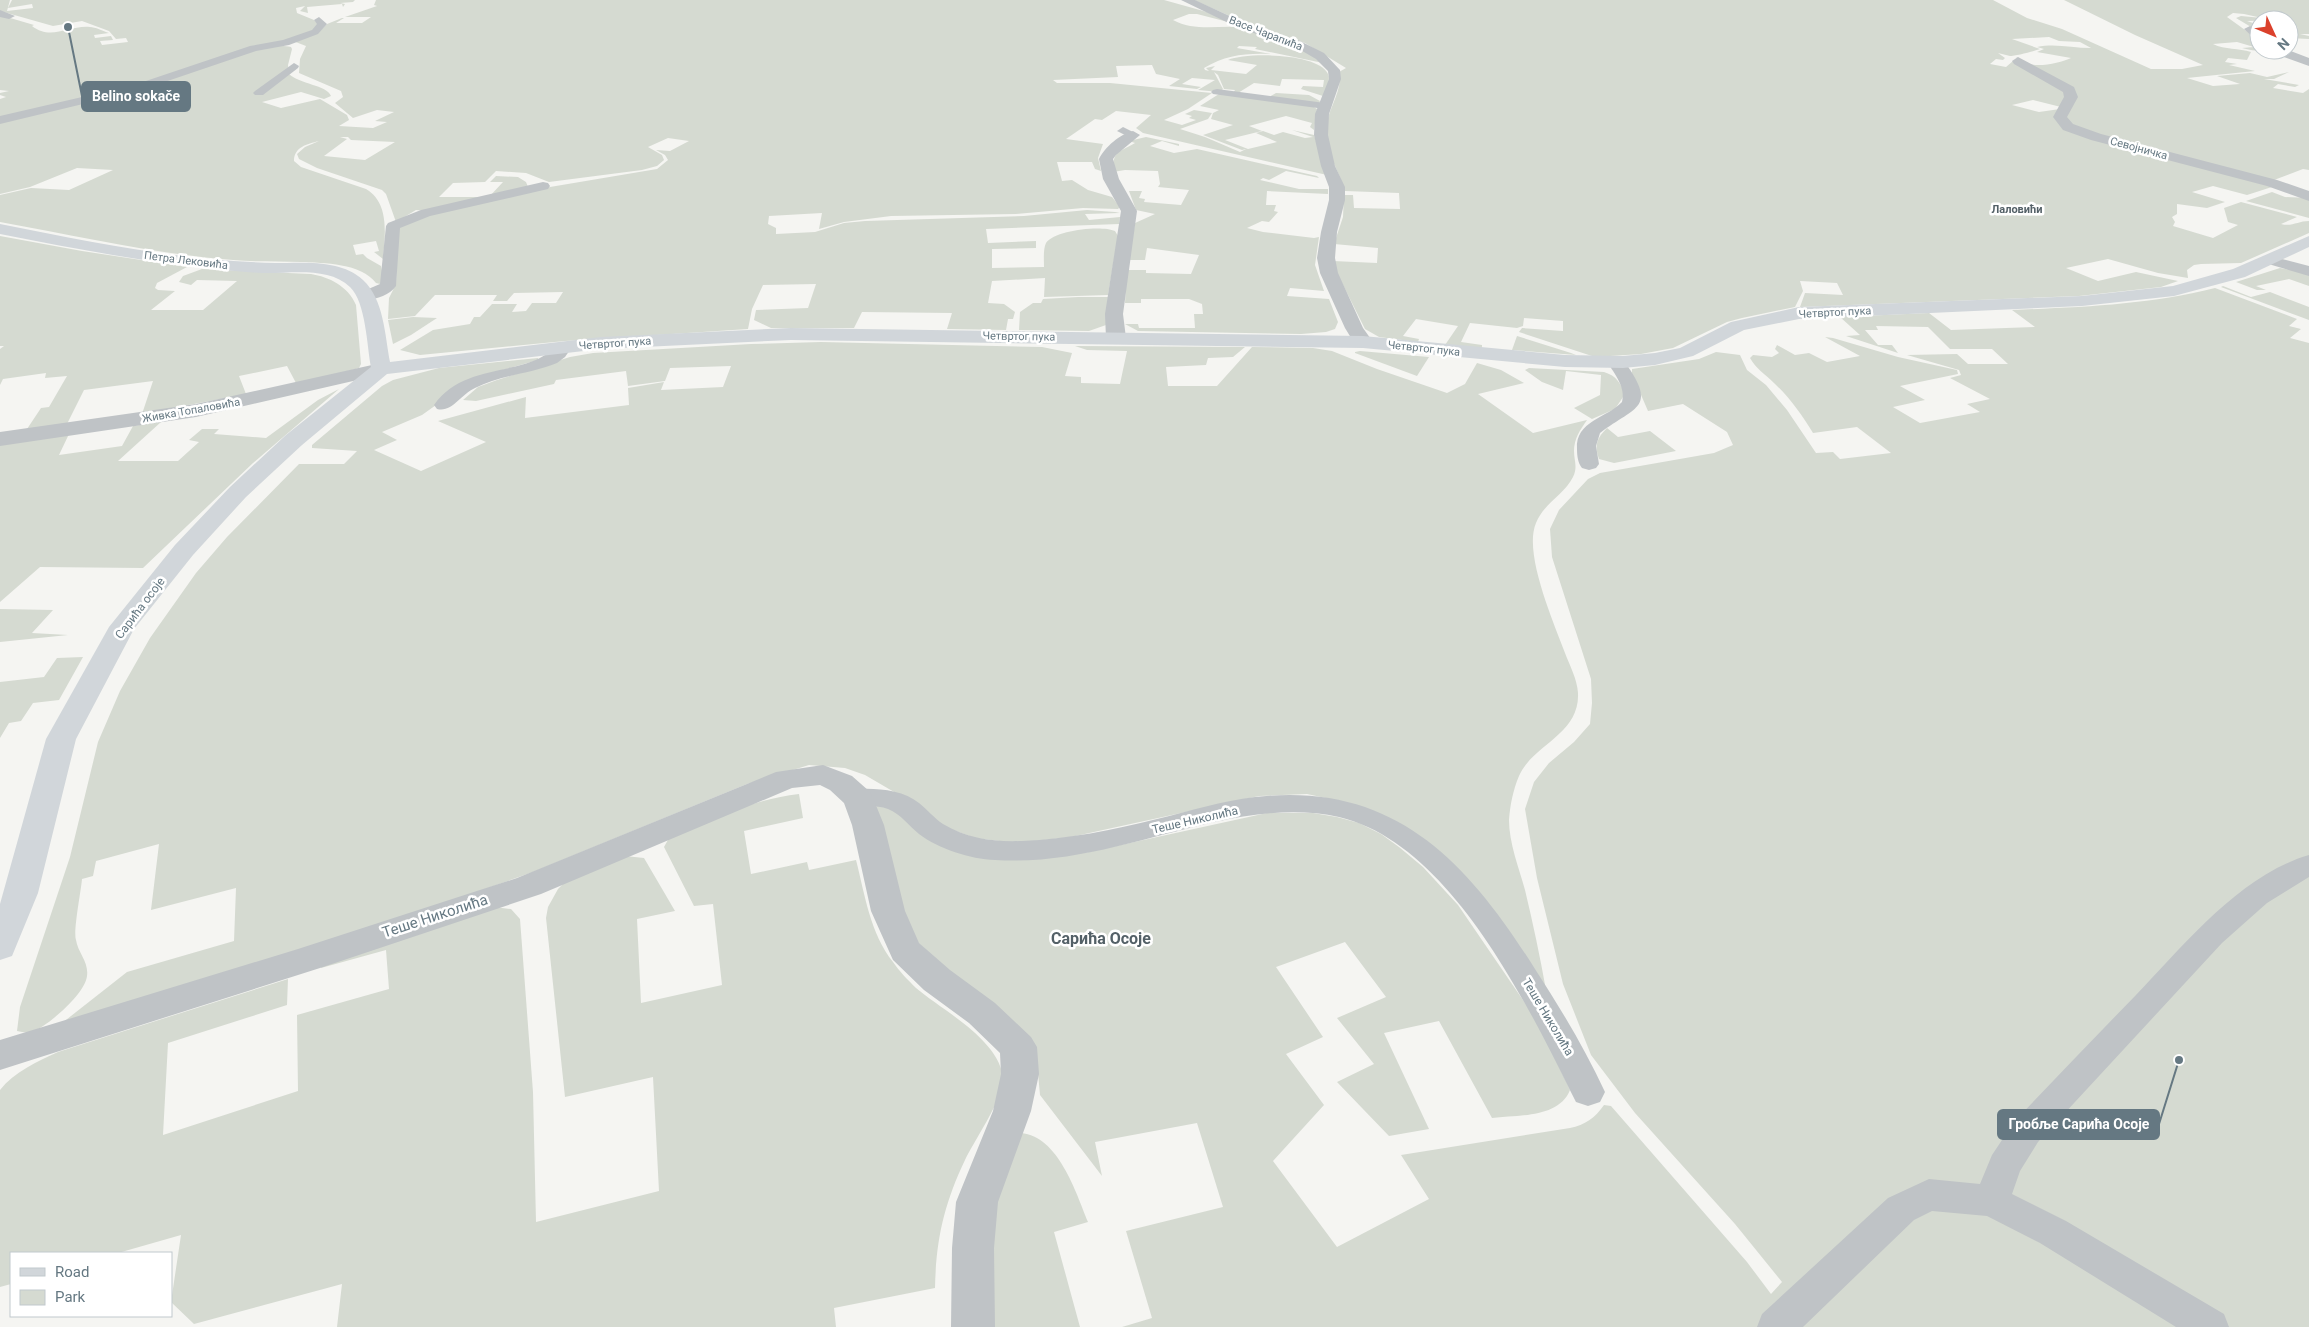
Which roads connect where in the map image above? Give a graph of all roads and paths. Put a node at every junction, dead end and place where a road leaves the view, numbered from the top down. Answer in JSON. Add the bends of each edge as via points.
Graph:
{"nodes":[{"id":1,"x":1186,"y":0,"type":"edge"},
{"id":2,"x":319,"y":20,"type":"dead end"},
{"id":3,"x":2018,"y":62,"type":"dead end"},
{"id":4,"x":294,"y":66,"type":"dead end"},
{"id":5,"x":1217,"y":92,"type":"dead end"},
{"id":6,"x":260,"y":93,"type":"dead end"},
{"id":7,"x":1325,"y":106,"type":"junction"},
{"id":8,"x":0,"y":120,"type":"edge"},
{"id":9,"x":1128,"y":133,"type":"dead end"},
{"id":10,"x":543,"y":186,"type":"dead end"},
{"id":11,"x":2309,"y":196,"type":"edge"},
{"id":12,"x":0,"y":229,"type":"edge"},
{"id":13,"x":2309,"y":242,"type":"edge"},
{"id":14,"x":2270,"y":260,"type":"junction"},
{"id":15,"x":2309,"y":271,"type":"edge"},
{"id":16,"x":366,"y":296,"type":"junction"},
{"id":17,"x":1116,"y":338,"type":"junction"},
{"id":18,"x":1362,"y":342,"type":"junction"},
{"id":19,"x":564,"y":347,"type":"junction"},
{"id":20,"x":1616,"y":362,"type":"junction"},
{"id":21,"x":381,"y":369,"type":"junction"},
{"id":22,"x":443,"y":405,"type":"dead end"},
{"id":23,"x":0,"y":439,"type":"edge"},
{"id":24,"x":1589,"y":464,"type":"dead end"},
{"id":25,"x":858,"y":798,"type":"junction"},
{"id":26,"x":2309,"y":865,"type":"edge"},
{"id":27,"x":0,"y":947,"type":"edge"},
{"id":28,"x":0,"y":1055,"type":"edge"},
{"id":29,"x":1588,"y":1092,"type":"dead end"},
{"id":30,"x":1992,"y":1201,"type":"junction"},
{"id":31,"x":973,"y":1327,"type":"edge"},
{"id":32,"x":1776,"y":1327,"type":"edge"},
{"id":33,"x":2210,"y":1327,"type":"edge"}],
"edges":[{"from":1,"to":7,"type":"street","name":"Васе Чарапића","via":[[1320,56],[1334,70],[1336,79]]},
{"from":2,"to":8,"type":"lane","via":[[322,24],[319,30],[285,43],[254,48],[137,88]]},
{"from":3,"to":11,"type":"street","name":"Севојничка","via":[[2069,90],[2071,97],[2060,117],[2068,127]]},
{"from":4,"to":6,"type":"lane"},
{"from":5,"to":7,"type":"lane"},
{"from":7,"to":18,"type":"street","name":"Васе Чарапића","via":[[1321,135],[1337,193],[1329,232],[1328,272]]},
{"from":9,"to":17,"type":"street","via":[[1106,159],[1111,180],[1128,211],[1114,314]]},
{"from":10,"to":16,"type":"lane","via":[[426,213],[392,226],[388,286],[381,292]]},
{"from":12,"to":16,"type":"street","name":"Петра Лековића","via":[[207,264],[323,270],[341,274],[357,284]]},
{"from":13,"to":14,"type":"street","name":"Четвртог пука"},
{"from":14,"to":15,"type":"lane"},
{"from":14,"to":20,"type":"street","name":"Четвртог пука","via":[[2193,286],[2145,294],[2082,301],[1799,313],[1738,326],[1686,352],[1655,359]]},
{"from":16,"to":21,"type":"street"},
{"from":17,"to":18,"type":"street","name":"Четвртог пука"},
{"from":17,"to":19,"type":"street","name":"Четвртог пука","via":[[791,334]]},
{"from":18,"to":20,"type":"street","name":"Четвртог пука","via":[[1565,361]]},
{"from":19,"to":21,"type":"street","name":"Четвртог пука"},
{"from":19,"to":22,"type":"lane","name":"Четвртог пука","via":[[561,353],[545,362],[467,385]]},
{"from":20,"to":24,"type":"lane","via":[[1623,370],[1633,398],[1625,411],[1600,422],[1587,437]]},
{"from":21,"to":23,"type":"street","name":"Живка Топаловића","via":[[171,414]]},
{"from":21,"to":27,"type":"street","name":"Сарића осоје","via":[[294,440],[238,492],[184,550],[122,627],[60,739],[20,893]]},
{"from":25,"to":28,"type":"street","name":"Теше Николића","via":[[841,783],[823,775],[787,779],[529,886]]},
{"from":25,"to":29,"type":"lane","name":"Теше Николића","via":[[872,797],[898,803],[935,832],[958,842],[1002,852],[1102,842],[1195,817],[1255,807],[1310,804],[1333,807],[1376,820],[1434,861],[1480,910],[1538,998],[1576,1063]]},
{"from":25,"to":31,"type":"street","name":"Теше Николића","via":[[868,825],[888,911],[905,950],[1018,1047],[1020,1074],[1012,1111],[978,1202],[973,1248]]},
{"from":26,"to":30,"type":"lane","via":[[2286,875],[2243,905],[2211,935],[2026,1132],[2004,1166]]},
{"from":30,"to":32,"type":"lane","via":[[1929,1195],[1901,1209]]},
{"from":30,"to":33,"type":"lane","via":[[2053,1232]]}]}
